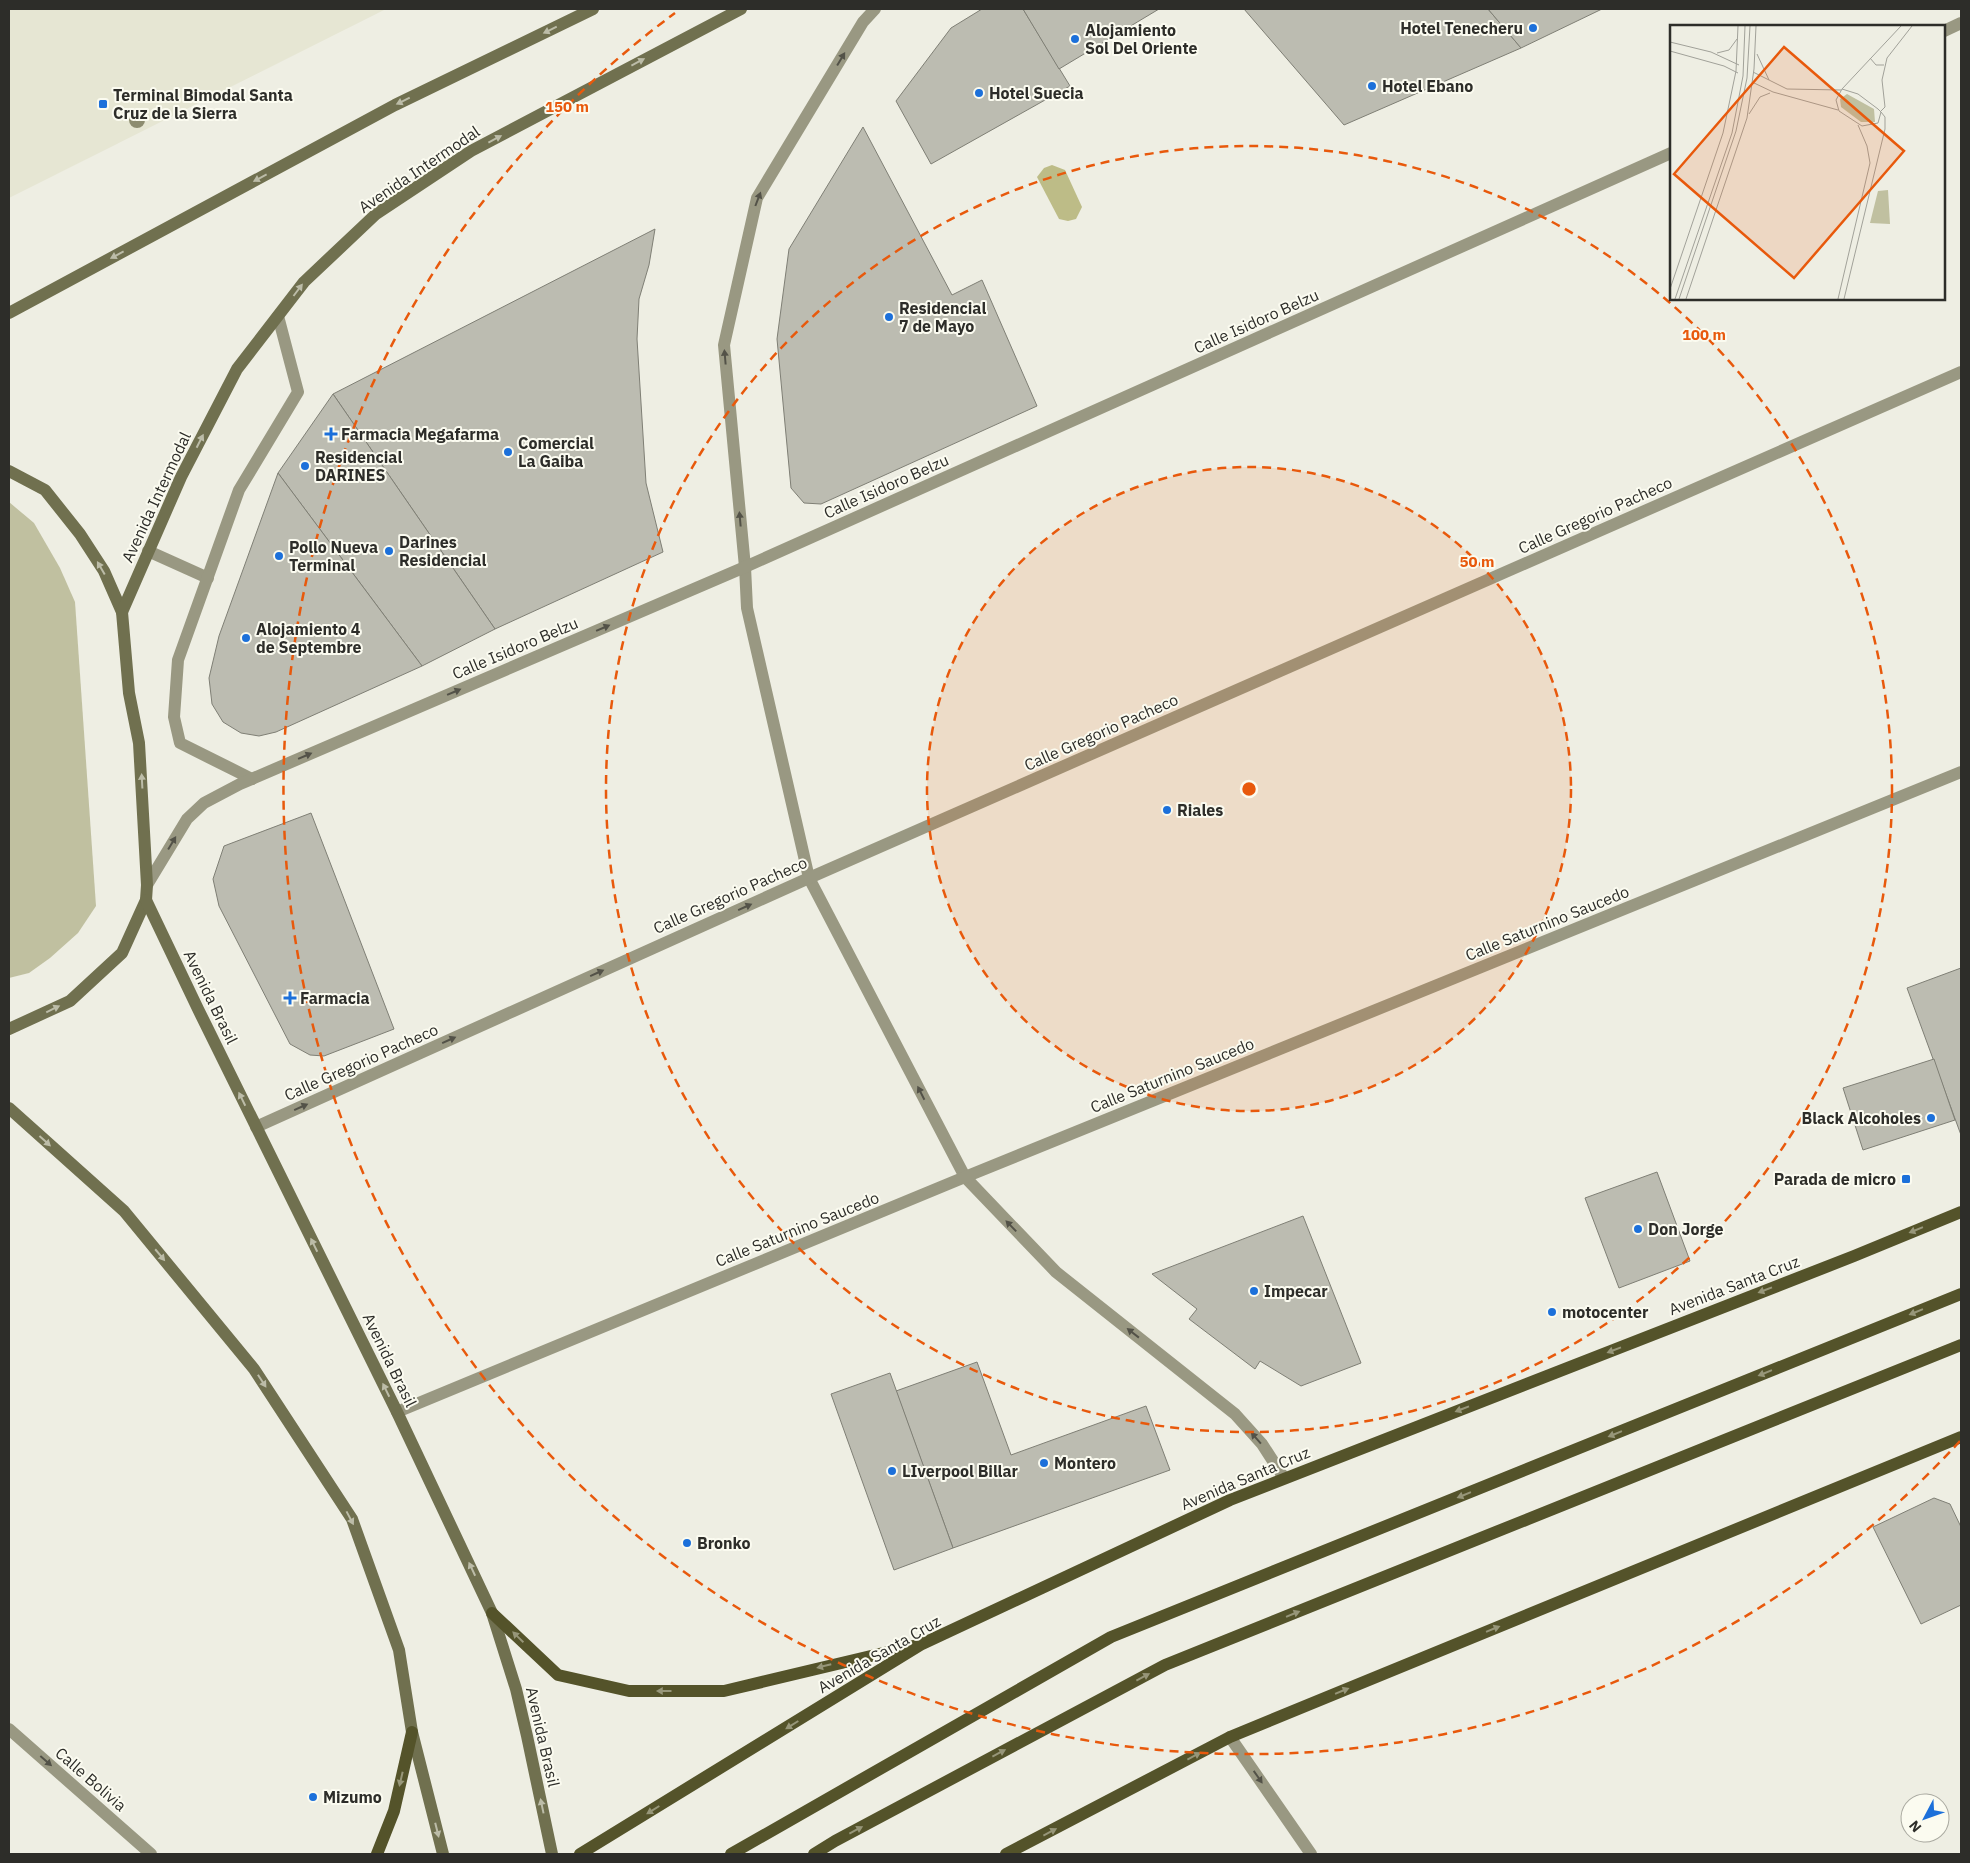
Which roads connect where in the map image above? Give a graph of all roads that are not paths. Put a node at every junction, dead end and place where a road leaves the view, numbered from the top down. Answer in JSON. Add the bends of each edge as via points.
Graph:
{"nodes":[{"id":1,"x":593,"y":9,"type":"edge"},
{"id":2,"x":741,"y":9,"type":"edge"},
{"id":3,"x":875,"y":9,"type":"edge"},
{"id":4,"x":1961,"y":23,"type":"edge"},
{"id":5,"x":1945,"y":31,"type":"edge"},
{"id":6,"x":1670,"y":153,"type":"edge"},
{"id":7,"x":9,"y":313,"type":"edge"},
{"id":8,"x":278,"y":316,"type":"junction"},
{"id":9,"x":1961,"y":372,"type":"edge"},
{"id":10,"x":9,"y":471,"type":"edge"},
{"id":11,"x":148,"y":551,"type":"junction"},
{"id":12,"x":745,"y":567,"type":"junction"},
{"id":13,"x":208,"y":578,"type":"junction"},
{"id":14,"x":122,"y":612,"type":"junction"},
{"id":15,"x":1961,"y":772,"type":"edge"},
{"id":16,"x":252,"y":779,"type":"junction"},
{"id":17,"x":809,"y":878,"type":"junction"},
{"id":18,"x":147,"y":884,"type":"junction"},
{"id":19,"x":146,"y":900,"type":"junction"},
{"id":20,"x":9,"y":1029,"type":"edge"},
{"id":21,"x":9,"y":1108,"type":"edge"},
{"id":22,"x":256,"y":1128,"type":"junction"},
{"id":23,"x":964,"y":1177,"type":"junction"},
{"id":24,"x":1961,"y":1212,"type":"edge"},
{"id":25,"x":1961,"y":1294,"type":"edge"},
{"id":26,"x":1961,"y":1345,"type":"edge"},
{"id":27,"x":397,"y":1412,"type":"junction"},
{"id":28,"x":1961,"y":1436,"type":"edge"},
{"id":29,"x":1284,"y":1478,"type":"junction"},
{"id":30,"x":492,"y":1613,"type":"junction"},
{"id":31,"x":922,"y":1644,"type":"junction"},
{"id":32,"x":9,"y":1729,"type":"edge"},
{"id":33,"x":412,"y":1732,"type":"junction"},
{"id":34,"x":1230,"y":1737,"type":"junction"},
{"id":35,"x":145,"y":1852,"type":"edge"},
{"id":36,"x":376,"y":1854,"type":"edge"},
{"id":37,"x":443,"y":1854,"type":"edge"},
{"id":38,"x":552,"y":1854,"type":"edge"},
{"id":39,"x":580,"y":1854,"type":"edge"},
{"id":40,"x":732,"y":1854,"type":"edge"},
{"id":41,"x":814,"y":1854,"type":"edge"},
{"id":42,"x":1006,"y":1854,"type":"edge"},
{"id":43,"x":1311,"y":1854,"type":"edge"}],
"edges":[{"from":1,"to":7,"type":"main road","one_way":true,"via":[[395,105]]},
{"from":8,"to":2,"type":"main road","name":"Avenida Intermodal","one_way":true,"via":[[304,282],[376,214],[471,151]]},
{"from":12,"to":3,"type":"street","one_way":true,"via":[[724,346],[757,198]]},
{"from":4,"to":5,"type":"street"},
{"from":6,"to":12,"type":"street","name":"Calle Isidoro Belzu"},
{"from":11,"to":8,"type":"main road","name":"Avenida Intermodal","one_way":true,"via":[[237,369]]},
{"from":8,"to":13,"type":"street","via":[[298,392],[239,490]]},
{"from":9,"to":17,"type":"street","name":"Calle Gregorio Pacheco"},
{"from":14,"to":10,"type":"main road","one_way":true,"via":[[104,571],[45,490]]},
{"from":11,"to":13,"type":"street"},
{"from":11,"to":14,"type":"main road","name":"Avenida Intermodal"},
{"from":16,"to":12,"type":"street","name":"Calle Isidoro Belzu","one_way":true},
{"from":12,"to":17,"type":"street","via":[[747,608]]},
{"from":13,"to":16,"type":"street","via":[[178,660],[174,717],[180,743]]},
{"from":18,"to":14,"type":"main road","one_way":true,"via":[[139,743],[128,693]]},
{"from":15,"to":23,"type":"street","name":"Calle Saturnino Saucedo"},
{"from":18,"to":16,"type":"street","name":"Calle Isidoro Belzu","one_way":true,"via":[[187,819],[204,802]]},
{"from":22,"to":17,"type":"street","name":"Calle Gregorio Pacheco","one_way":true},
{"from":23,"to":17,"type":"street","one_way":true},
{"from":18,"to":19,"type":"main road"},
{"from":20,"to":19,"type":"main road","one_way":true,"via":[[70,1001],[122,953]]},
{"from":22,"to":19,"type":"main road","name":"Avenida Brasil","one_way":true},
{"from":21,"to":33,"type":"main road","one_way":true,"via":[[124,1211],[254,1369],[352,1519],[399,1650]]},
{"from":27,"to":22,"type":"main road","name":"Avenida Brasil","one_way":true},
{"from":23,"to":27,"type":"street","name":"Calle Saturnino Saucedo"},
{"from":29,"to":23,"type":"street","one_way":true,"via":[[1262,1444],[1235,1414],[1056,1272]]},
{"from":24,"to":29,"type":"main road","name":"Avenida Santa Cruz","one_way":true},
{"from":25,"to":40,"type":"main road","one_way":true,"via":[[1111,1637]]},
{"from":41,"to":26,"type":"main road","one_way":true,"via":[[1165,1666]]},
{"from":30,"to":27,"type":"main road","name":"Avenida Brasil","one_way":true},
{"from":34,"to":28,"type":"main road","one_way":true},
{"from":29,"to":31,"type":"main road","name":"Avenida Santa Cruz","via":[[1230,1500]]},
{"from":31,"to":30,"type":"main road","one_way":true,"via":[[724,1691],[629,1691],[558,1675]]},
{"from":38,"to":30,"type":"main road","name":"Avenida Brasil","one_way":true,"via":[[520,1708]]},
{"from":31,"to":39,"type":"main road","name":"Avenida Santa Cruz","one_way":true},
{"from":32,"to":35,"type":"street","name":"Calle Bolivia","one_way":true},
{"from":33,"to":36,"type":"main road","one_way":true,"via":[[394,1811]]},
{"from":33,"to":37,"type":"main road","one_way":true},
{"from":42,"to":34,"type":"main road","one_way":true},
{"from":34,"to":43,"type":"street","one_way":true}]}
